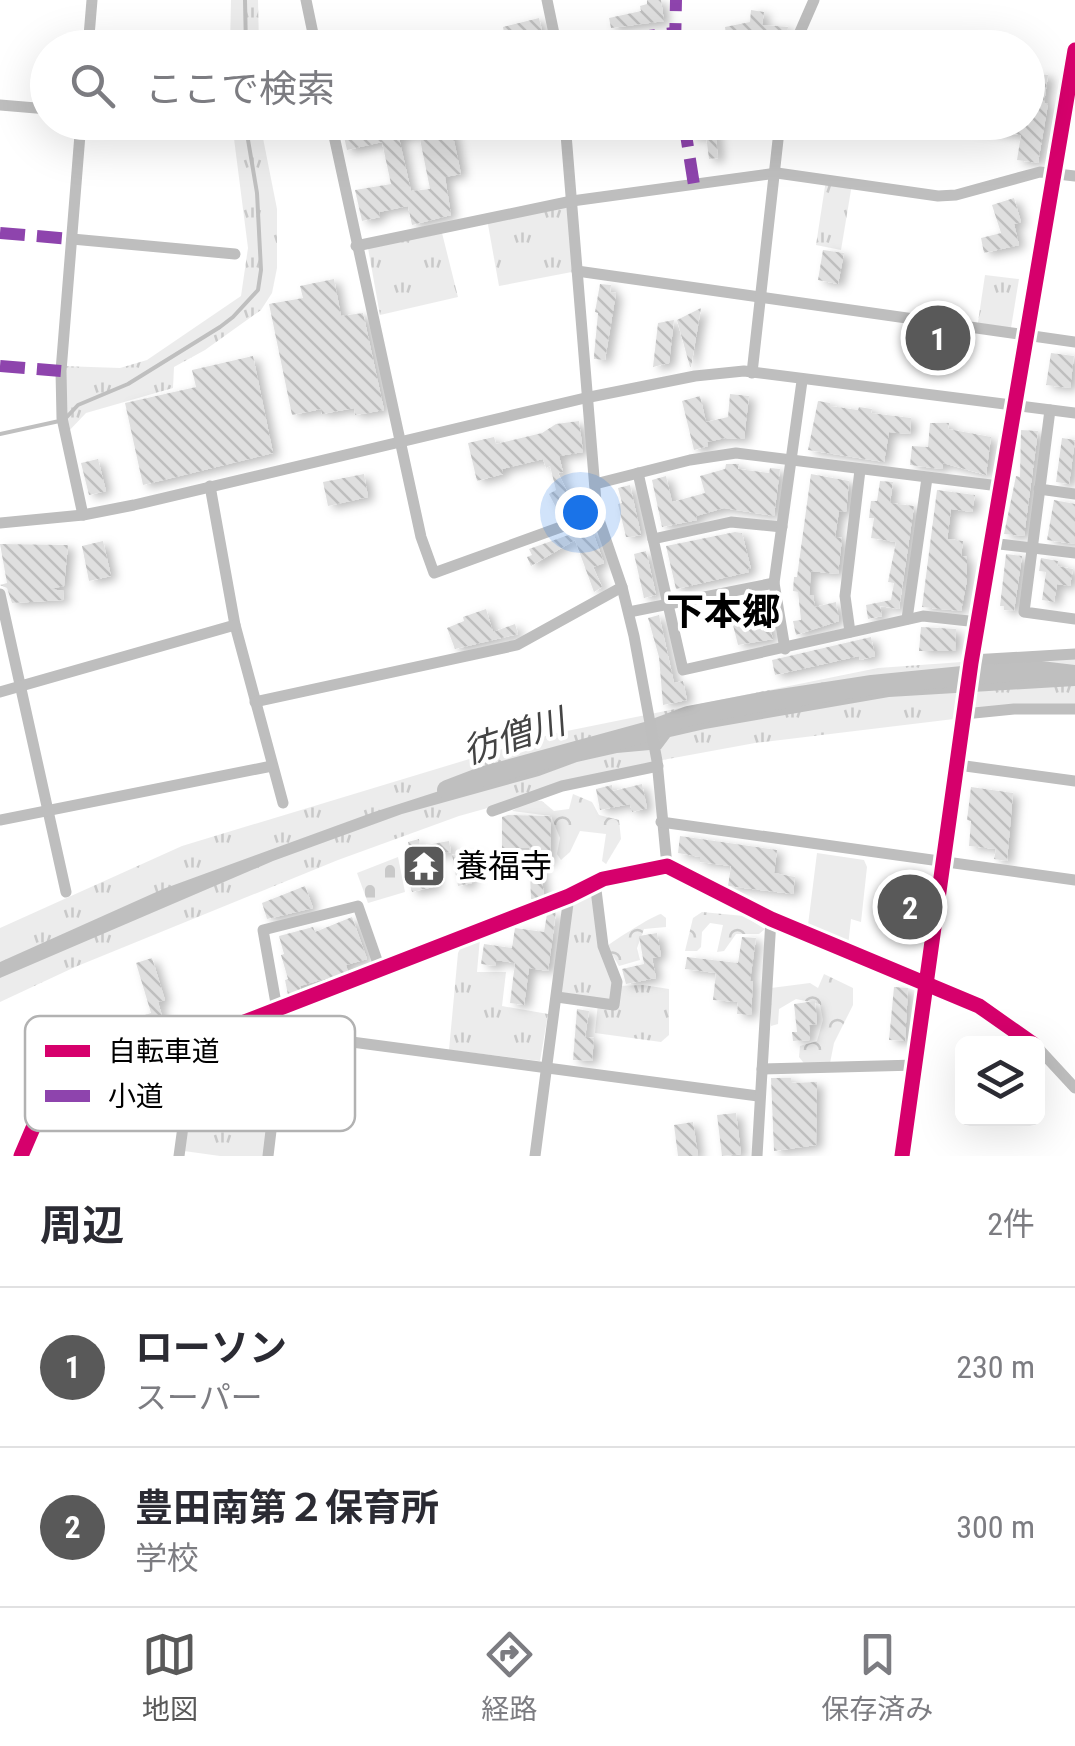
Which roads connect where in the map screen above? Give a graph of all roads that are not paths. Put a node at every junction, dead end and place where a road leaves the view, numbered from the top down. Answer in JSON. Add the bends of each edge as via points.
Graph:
{"nodes":[{"id":1,"x":92,"y":0,"type":"edge"},
{"id":2,"x":306,"y":0,"type":"edge"},
{"id":3,"x":547,"y":0,"type":"edge"},
{"id":4,"x":814,"y":0,"type":"edge"},
{"id":5,"x":90,"y":30,"type":"edge"},
{"id":6,"x":312,"y":30,"type":"edge"},
{"id":7,"x":553,"y":30,"type":"edge"},
{"id":8,"x":801,"y":30,"type":"edge"},
{"id":9,"x":1075,"y":50,"type":"edge"},
{"id":10,"x":1070,"y":96,"type":"edge"},
{"id":11,"x":0,"y":105,"type":"edge"},
{"id":12,"x":30,"y":108,"type":"edge"},
{"id":13,"x":80,"y":140,"type":"edge"},
{"id":14,"x":335,"y":140,"type":"edge"},
{"id":15,"x":567,"y":140,"type":"edge"},
{"id":16,"x":779,"y":140,"type":"edge"},
{"id":17,"x":777,"y":173,"type":"junction"},
{"id":18,"x":1054,"y":173,"type":"junction"},
{"id":19,"x":1075,"y":176,"type":"edge"},
{"id":20,"x":572,"y":201,"type":"junction"},
{"id":21,"x":72,"y":239,"type":"junction"},
{"id":22,"x":356,"y":246,"type":"junction"},
{"id":23,"x":234,"y":254,"type":"dead end"},
{"id":24,"x":577,"y":271,"type":"junction"},
{"id":25,"x":761,"y":300,"type":"junction"},
{"id":26,"x":1025,"y":336,"type":"junction"},
{"id":27,"x":1075,"y":342,"type":"edge"},
{"id":28,"x":752,"y":373,"type":"junction"},
{"id":29,"x":802,"y":381,"type":"junction"},
{"id":30,"x":585,"y":398,"type":"junction"},
{"id":31,"x":1012,"y":406,"type":"junction"},
{"id":32,"x":1050,"y":410,"type":"junction"},
{"id":33,"x":1075,"y":414,"type":"edge"},
{"id":34,"x":400,"y":442,"type":"junction"},
{"id":35,"x":791,"y":462,"type":"junction"},
{"id":36,"x":860,"y":470,"type":"junction"},
{"id":37,"x":638,"y":473,"type":"junction"},
{"id":38,"x":927,"y":478,"type":"junction"},
{"id":39,"x":595,"y":484,"type":"junction"},
{"id":40,"x":210,"y":486,"type":"junction"},
{"id":41,"x":999,"y":486,"type":"junction"},
{"id":42,"x":1039,"y":489,"type":"junction"},
{"id":43,"x":1075,"y":494,"type":"edge"},
{"id":44,"x":597,"y":514,"type":"junction"},
{"id":45,"x":84,"y":515,"type":"junction"},
{"id":46,"x":0,"y":523,"type":"edge"},
{"id":47,"x":782,"y":526,"type":"junction"},
{"id":48,"x":653,"y":539,"type":"junction"},
{"id":49,"x":991,"y":543,"type":"junction"},
{"id":50,"x":1032,"y":547,"type":"junction"},
{"id":51,"x":1075,"y":552,"type":"edge"},
{"id":52,"x":774,"y":583,"type":"junction"},
{"id":53,"x":622,"y":587,"type":"junction"},
{"id":54,"x":0,"y":594,"type":"edge"},
{"id":55,"x":668,"y":604,"type":"junction"},
{"id":56,"x":628,"y":612,"type":"junction"},
{"id":57,"x":1075,"y":618,"type":"edge"},
{"id":58,"x":906,"y":619,"type":"junction"},
{"id":59,"x":978,"y":622,"type":"junction"},
{"id":60,"x":234,"y":626,"type":"junction"},
{"id":61,"x":850,"y":632,"type":"junction"},
{"id":62,"x":784,"y":649,"type":"junction"},
{"id":63,"x":1075,"y":654,"type":"edge"},
{"id":64,"x":972,"y":661,"type":"junction"},
{"id":65,"x":20,"y":687,"type":"junction"},
{"id":66,"x":0,"y":692,"type":"edge"},
{"id":67,"x":255,"y":702,"type":"junction"},
{"id":68,"x":1075,"y":709,"type":"edge"},
{"id":69,"x":964,"y":712,"type":"junction"},
{"id":70,"x":658,"y":764,"type":"junction"},
{"id":71,"x":958,"y":765,"type":"junction"},
{"id":72,"x":272,"y":766,"type":"junction"},
{"id":73,"x":1075,"y":781,"type":"edge"},
{"id":74,"x":283,"y":802,"type":"dead end"},
{"id":75,"x":50,"y":809,"type":"junction"},
{"id":76,"x":492,"y":811,"type":"dead end"},
{"id":77,"x":0,"y":820,"type":"edge"},
{"id":78,"x":662,"y":822,"type":"junction"},
{"id":79,"x":946,"y":862,"type":"junction"},
{"id":80,"x":667,"y":866,"type":"junction"},
{"id":81,"x":1075,"y":880,"type":"edge"},
{"id":82,"x":596,"y":882,"type":"junction"},
{"id":83,"x":66,"y":892,"type":"dead end"},
{"id":84,"x":569,"y":896,"type":"junction"},
{"id":85,"x":771,"y":918,"type":"junction"},
{"id":86,"x":380,"y":968,"type":"junction"},
{"id":87,"x":928,"y":986,"type":"junction"},
{"id":88,"x":557,"y":997,"type":"junction"},
{"id":89,"x":282,"y":1007,"type":"junction"},
{"id":90,"x":259,"y":1016,"type":"edge"},
{"id":91,"x":283,"y":1016,"type":"edge"},
{"id":92,"x":1022,"y":1036,"type":"edge"},
{"id":93,"x":355,"y":1043,"type":"edge"},
{"id":94,"x":1045,"y":1056,"type":"edge"},
{"id":95,"x":917,"y":1065,"type":"junction"},
{"id":96,"x":762,"y":1068,"type":"junction"},
{"id":97,"x":548,"y":1070,"type":"junction"},
{"id":98,"x":1075,"y":1088,"type":"edge"},
{"id":99,"x":758,"y":1096,"type":"junction"},
{"id":100,"x":32,"y":1131,"type":"edge"},
{"id":101,"x":182,"y":1131,"type":"edge"},
{"id":102,"x":271,"y":1131,"type":"edge"},
{"id":103,"x":21,"y":1156,"type":"edge"},
{"id":104,"x":179,"y":1156,"type":"edge"},
{"id":105,"x":268,"y":1156,"type":"edge"},
{"id":106,"x":536,"y":1156,"type":"edge"},
{"id":107,"x":757,"y":1156,"type":"edge"},
{"id":108,"x":902,"y":1156,"type":"edge"}],
"edges":[{"from":1,"to":5,"type":"street"},
{"from":2,"to":6,"type":"street"},
{"from":3,"to":7,"type":"street"},
{"from":4,"to":8,"type":"street"},
{"from":9,"to":10,"type":"street"},
{"from":10,"to":18,"type":"street"},
{"from":11,"to":12,"type":"street"},
{"from":13,"to":21,"type":"street"},
{"from":14,"to":22,"type":"street"},
{"from":15,"to":20,"type":"street"},
{"from":16,"to":17,"type":"street"},
{"from":17,"to":18,"type":"street","via":[[938,196]]},
{"from":17,"to":20,"type":"street"},
{"from":17,"to":25,"type":"street"},
{"from":18,"to":19,"type":"street"},
{"from":18,"to":26,"type":"street"},
{"from":20,"to":22,"type":"street"},
{"from":20,"to":24,"type":"street"},
{"from":21,"to":23,"type":"street"},
{"from":21,"to":45,"type":"street","via":[[62,418]]},
{"from":22,"to":34,"type":"street"},
{"from":24,"to":25,"type":"street"},
{"from":24,"to":30,"type":"street"},
{"from":25,"to":26,"type":"street"},
{"from":25,"to":28,"type":"street"},
{"from":26,"to":27,"type":"street"},
{"from":26,"to":31,"type":"street"},
{"from":28,"to":29,"type":"street"},
{"from":28,"to":30,"type":"street","via":[[695,376]]},
{"from":29,"to":31,"type":"street"},
{"from":29,"to":35,"type":"street"},
{"from":30,"to":34,"type":"street"},
{"from":30,"to":39,"type":"street"},
{"from":31,"to":32,"type":"street"},
{"from":31,"to":41,"type":"street"},
{"from":32,"to":33,"type":"street"},
{"from":32,"to":42,"type":"street"},
{"from":34,"to":40,"type":"street"},
{"from":34,"to":44,"type":"street","via":[[434,572]]},
{"from":35,"to":36,"type":"street"},
{"from":35,"to":37,"type":"street","via":[[736,454]]},
{"from":35,"to":47,"type":"street"},
{"from":36,"to":38,"type":"street"},
{"from":36,"to":61,"type":"street","via":[[844,596]]},
{"from":37,"to":39,"type":"street"},
{"from":37,"to":48,"type":"street"},
{"from":38,"to":41,"type":"street"},
{"from":38,"to":58,"type":"street"},
{"from":39,"to":44,"type":"street"},
{"from":40,"to":45,"type":"street"},
{"from":40,"to":60,"type":"street"},
{"from":41,"to":49,"type":"street"},
{"from":42,"to":43,"type":"street"},
{"from":42,"to":50,"type":"street"},
{"from":44,"to":53,"type":"street"},
{"from":45,"to":46,"type":"street"},
{"from":47,"to":48,"type":"street","via":[[730,522]]},
{"from":47,"to":52,"type":"street"},
{"from":48,"to":55,"type":"street"},
{"from":49,"to":50,"type":"street"},
{"from":49,"to":59,"type":"street"},
{"from":50,"to":51,"type":"street"},
{"from":50,"to":57,"type":"street","via":[[1024,612]]},
{"from":52,"to":55,"type":"street"},
{"from":52,"to":62,"type":"street"},
{"from":53,"to":56,"type":"street"},
{"from":53,"to":67,"type":"street","via":[[516,645]]},
{"from":54,"to":65,"type":"street"},
{"from":55,"to":56,"type":"street"},
{"from":55,"to":62,"type":"street","via":[[683,670]]},
{"from":56,"to":70,"type":"street"},
{"from":58,"to":59,"type":"street"},
{"from":58,"to":61,"type":"street"},
{"from":59,"to":64,"type":"street"},
{"from":60,"to":65,"type":"street"},
{"from":60,"to":67,"type":"street"},
{"from":61,"to":62,"type":"street"},
{"from":63,"to":64,"type":"street"},
{"from":64,"to":69,"type":"street"},
{"from":65,"to":66,"type":"street"},
{"from":65,"to":75,"type":"street"},
{"from":67,"to":72,"type":"street"},
{"from":68,"to":69,"type":"street"},
{"from":69,"to":71,"type":"street"},
{"from":70,"to":76,"type":"street"},
{"from":70,"to":78,"type":"street"},
{"from":71,"to":73,"type":"street"},
{"from":71,"to":79,"type":"street"},
{"from":72,"to":74,"type":"street"},
{"from":72,"to":75,"type":"street"},
{"from":75,"to":77,"type":"street"},
{"from":75,"to":83,"type":"street"},
{"from":78,"to":79,"type":"street"},
{"from":78,"to":80,"type":"street"},
{"from":79,"to":81,"type":"street"},
{"from":79,"to":87,"type":"street"},
{"from":80,"to":82,"type":"street"},
{"from":80,"to":85,"type":"street"},
{"from":82,"to":84,"type":"street"},
{"from":82,"to":88,"type":"street","via":[[603,946],[617,982],[614,1004]]},
{"from":84,"to":86,"type":"street"},
{"from":84,"to":88,"type":"street"},
{"from":85,"to":87,"type":"street"},
{"from":85,"to":96,"type":"street"},
{"from":86,"to":89,"type":"street"},
{"from":86,"to":89,"type":"street","via":[[358,906],[262,930]]},
{"from":87,"to":92,"type":"street","via":[[980,1006]]},
{"from":87,"to":95,"type":"street"},
{"from":88,"to":97,"type":"street"},
{"from":89,"to":90,"type":"street"},
{"from":89,"to":91,"type":"street"},
{"from":93,"to":97,"type":"street"},
{"from":94,"to":98,"type":"street"},
{"from":95,"to":96,"type":"street"},
{"from":95,"to":108,"type":"street"},
{"from":96,"to":99,"type":"street"},
{"from":97,"to":99,"type":"street"},
{"from":97,"to":106,"type":"street"},
{"from":99,"to":107,"type":"street"},
{"from":100,"to":103,"type":"street"},
{"from":101,"to":104,"type":"street"},
{"from":102,"to":105,"type":"street"}]}
